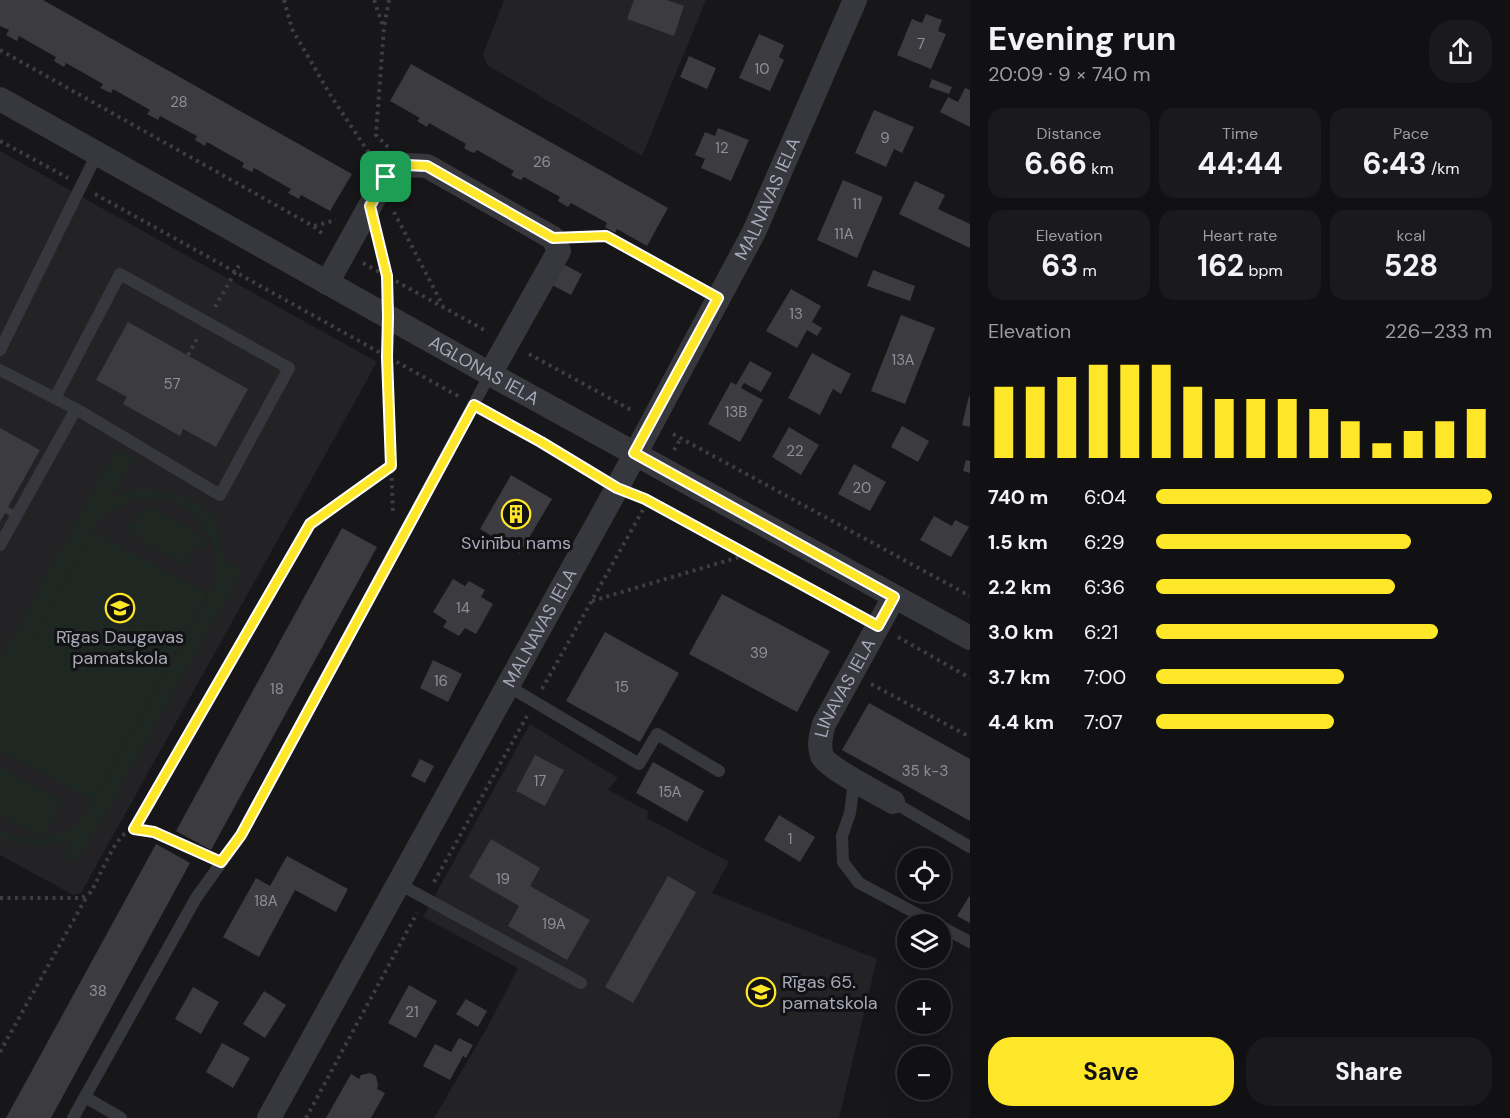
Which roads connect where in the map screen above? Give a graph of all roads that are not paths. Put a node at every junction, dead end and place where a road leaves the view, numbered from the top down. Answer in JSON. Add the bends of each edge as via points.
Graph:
{"nodes":[{"id":1,"x":855,"y":0,"type":"edge"},
{"id":2,"x":0,"y":99,"type":"edge"},
{"id":3,"x":97,"y":154,"type":"junction"},
{"id":4,"x":327,"y":283,"type":"junction"},
{"id":5,"x":0,"y":350,"type":"edge"},
{"id":6,"x":0,"y":370,"type":"edge"},
{"id":7,"x":490,"y":374,"type":"junction"},
{"id":8,"x":55,"y":398,"type":"junction"},
{"id":9,"x":76,"y":409,"type":"junction"},
{"id":10,"x":634,"y":453,"type":"junction"},
{"id":11,"x":0,"y":545,"type":"edge"},
{"id":12,"x":894,"y":597,"type":"junction"},
{"id":13,"x":970,"y":638,"type":"edge"},
{"id":14,"x":508,"y":686,"type":"junction"},
{"id":15,"x":719,"y":771,"type":"dead end"},
{"id":16,"x":847,"y":775,"type":"junction"},
{"id":17,"x":893,"y":802,"type":"joint"},
{"id":18,"x":970,"y":847,"type":"edge"},
{"id":19,"x":399,"y":884,"type":"junction"},
{"id":20,"x":917,"y":914,"type":"edge"},
{"id":21,"x":951,"y":932,"type":"edge"},
{"id":22,"x":970,"y":942,"type":"edge"},
{"id":23,"x":581,"y":983,"type":"dead end"},
{"id":24,"x":85,"y":1097,"type":"junction"},
{"id":25,"x":73,"y":1118,"type":"edge"},
{"id":26,"x":122,"y":1118,"type":"edge"},
{"id":27,"x":269,"y":1118,"type":"edge"}],
"edges":[{"from":1,"to":10,"type":"street","name":"MALNAVAS IELA","via":[[754,232]]},
{"from":2,"to":3,"type":"street","name":"AGLONAS IELA"},
{"from":3,"to":4,"type":"street","name":"AGLONAS IELA"},
{"from":3,"to":5,"type":"lane"},
{"from":4,"to":7,"type":"street","name":"AGLONAS IELA"},
{"from":4,"to":7,"type":"street","via":[[386,183],[427,166],[553,238],[559,251]]},
{"from":6,"to":8,"type":"lane"},
{"from":7,"to":10,"type":"street","name":"AGLONAS IELA"},
{"from":7,"to":24,"type":"lane","via":[[241,835],[196,898]]},
{"from":8,"to":9,"type":"lane"},
{"from":8,"to":9,"type":"lane","via":[[120,274],[289,368],[220,495]]},
{"from":9,"to":11,"type":"lane"},
{"from":10,"to":12,"type":"street","name":"AGLONAS IELA"},
{"from":10,"to":14,"type":"street","name":"MALNAVAS IELA"},
{"from":12,"to":13,"type":"street","name":"AGLONAS IELA"},
{"from":12,"to":16,"type":"street","name":"LINAVAS IELA","via":[[819,739],[823,757]]},
{"from":14,"to":15,"type":"lane","via":[[639,764],[657,734]]},
{"from":14,"to":19,"type":"street","name":"MALNAVAS IELA"},
{"from":16,"to":17,"type":"street","name":"LINAVAS IELA"},
{"from":16,"to":20,"type":"lane","via":[[853,790],[842,836],[843,862],[859,883]]},
{"from":17,"to":18,"type":"lane","name":"LINAVAS IELA"},
{"from":19,"to":23,"type":"lane"},
{"from":19,"to":27,"type":"street","name":"MALNAVAS IELA"},
{"from":21,"to":22,"type":"lane"},
{"from":24,"to":25,"type":"lane"},
{"from":24,"to":26,"type":"lane"}]}
